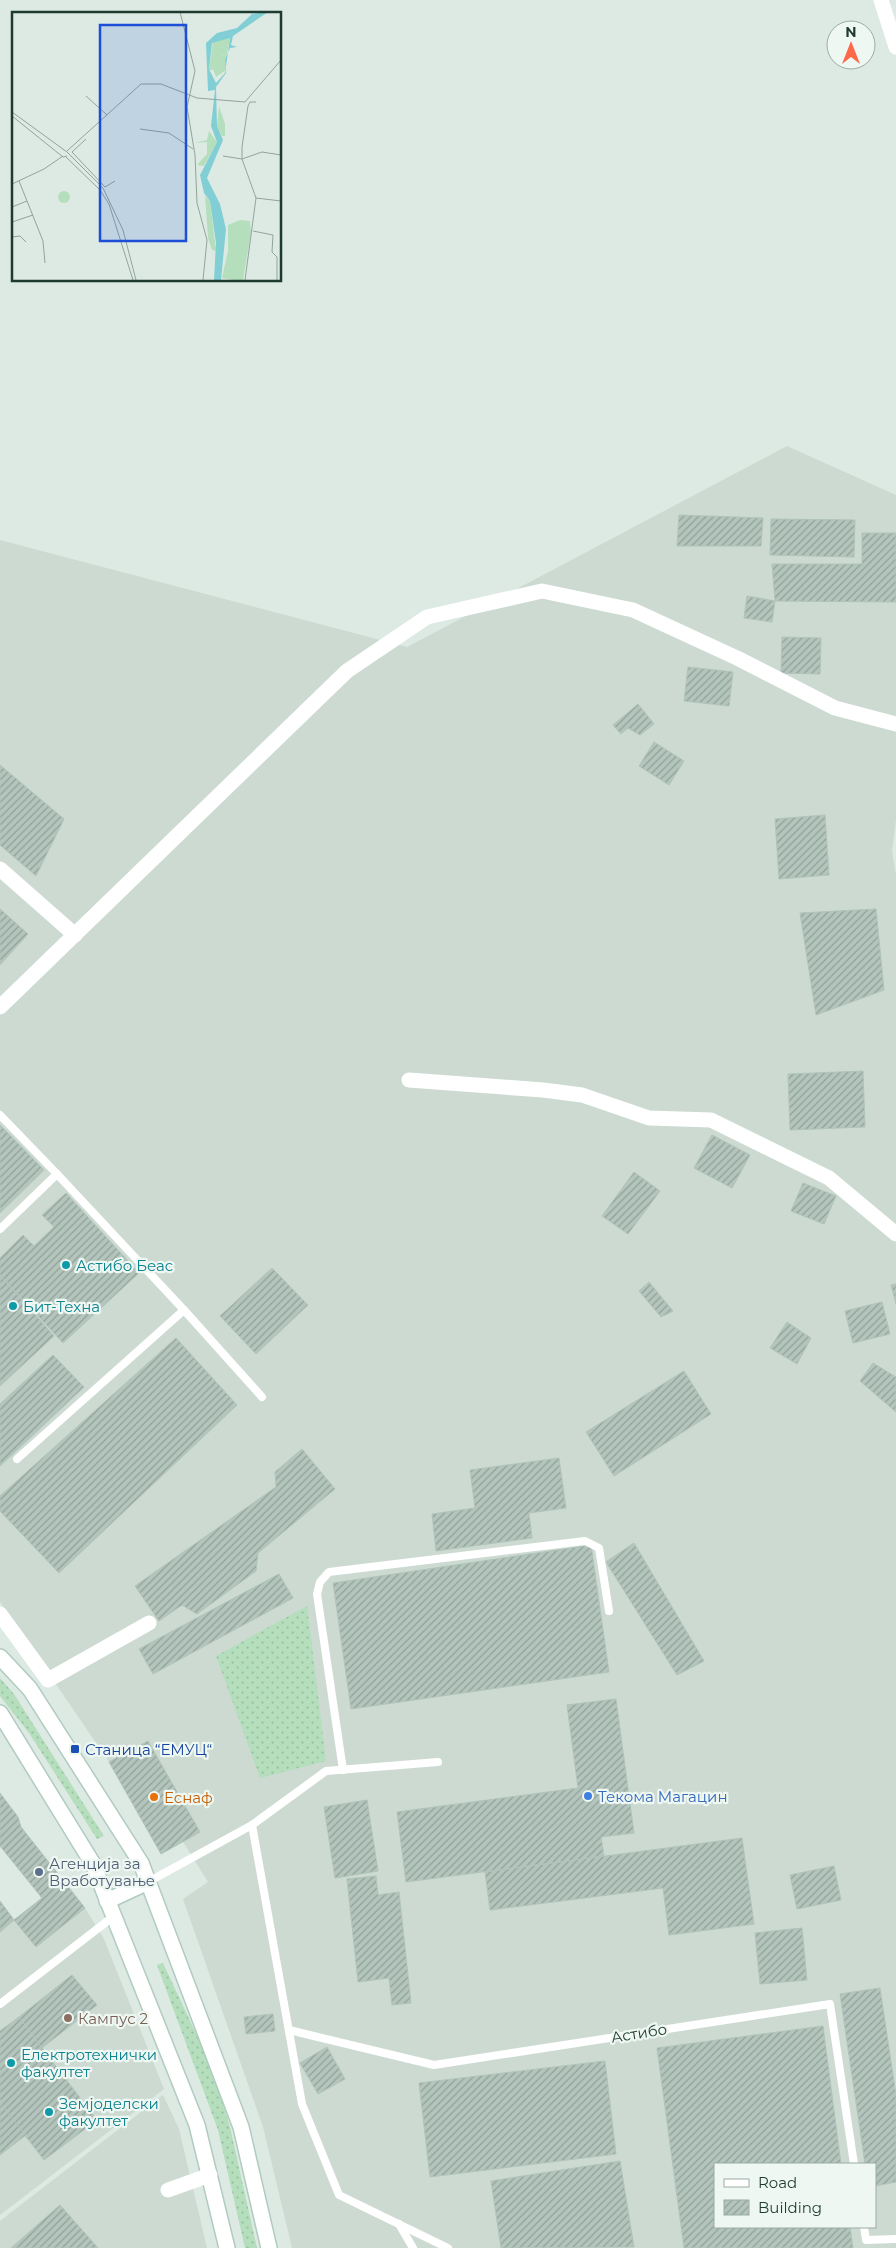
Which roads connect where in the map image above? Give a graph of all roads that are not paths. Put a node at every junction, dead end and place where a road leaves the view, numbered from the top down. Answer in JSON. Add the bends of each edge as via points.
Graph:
{"nodes":[{"id":1,"x":881,"y":0,"type":"edge"},
{"id":2,"x":896,"y":47,"type":"edge"},
{"id":3,"x":896,"y":724,"type":"edge"},
{"id":4,"x":0,"y":869,"type":"edge"},
{"id":5,"x":75,"y":935,"type":"junction"},
{"id":6,"x":0,"y":1007,"type":"edge"},
{"id":7,"x":409,"y":1080,"type":"dead end"},
{"id":8,"x":0,"y":1115,"type":"edge"},
{"id":9,"x":57,"y":1174,"type":"junction"},
{"id":10,"x":0,"y":1229,"type":"edge"},
{"id":11,"x":896,"y":1234,"type":"edge"},
{"id":12,"x":184,"y":1310,"type":"junction"},
{"id":13,"x":262,"y":1397,"type":"dead end"},
{"id":14,"x":17,"y":1459,"type":"dead end"},
{"id":15,"x":609,"y":1611,"type":"dead end"},
{"id":16,"x":0,"y":1614,"type":"edge"},
{"id":17,"x":149,"y":1623,"type":"dead end"},
{"id":18,"x":0,"y":1657,"type":"edge"},
{"id":19,"x":0,"y":1713,"type":"edge"},
{"id":20,"x":438,"y":1762,"type":"dead end"},
{"id":21,"x":343,"y":1770,"type":"junction"},
{"id":22,"x":252,"y":1825,"type":"junction"},
{"id":23,"x":148,"y":1882,"type":"junction"},
{"id":24,"x":107,"y":1901,"type":"junction"},
{"id":25,"x":114,"y":1916,"type":"junction"},
{"id":26,"x":0,"y":2004,"type":"edge"},
{"id":27,"x":289,"y":2030,"type":"junction"},
{"id":28,"x":854,"y":2163,"type":"edge"},
{"id":29,"x":210,"y":2175,"type":"junction"},
{"id":30,"x":168,"y":2190,"type":"dead end"},
{"id":31,"x":399,"y":2224,"type":"junction"},
{"id":32,"x":864,"y":2228,"type":"edge"},
{"id":33,"x":896,"y":2239,"type":"edge"},
{"id":34,"x":227,"y":2248,"type":"edge"},
{"id":35,"x":269,"y":2248,"type":"edge"},
{"id":36,"x":413,"y":2248,"type":"edge"},
{"id":37,"x":448,"y":2248,"type":"edge"}],
"edges":[{"from":1,"to":2,"type":"street"},
{"from":3,"to":5,"type":"street","via":[[835,708],[738,658],[633,610],[542,590],[427,617],[347,671]]},
{"from":4,"to":5,"type":"street"},
{"from":5,"to":6,"type":"street"},
{"from":7,"to":11,"type":"street","via":[[582,1095],[649,1118],[710,1120],[829,1178]]},
{"from":8,"to":9,"type":"lane"},
{"from":9,"to":10,"type":"lane"},
{"from":9,"to":12,"type":"lane"},
{"from":12,"to":13,"type":"lane"},
{"from":12,"to":14,"type":"lane"},
{"from":15,"to":21,"type":"lane","via":[[599,1548],[586,1541],[329,1572],[320,1582],[317,1594]]},
{"from":16,"to":17,"type":"street","via":[[48,1680]]},
{"from":18,"to":23,"type":"street","via":[[30,1690],[141,1863]]},
{"from":19,"to":24,"type":"street","via":[[93,1864]]},
{"from":20,"to":21,"type":"lane"},
{"from":21,"to":22,"type":"lane","via":[[326,1771]]},
{"from":22,"to":23,"type":"lane"},
{"from":22,"to":27,"type":"lane"},
{"from":23,"to":24,"type":"street"},
{"from":23,"to":35,"type":"street","via":[[241,2126]]},
{"from":24,"to":25,"type":"street"},
{"from":25,"to":26,"type":"lane"},
{"from":25,"to":29,"type":"street","via":[[198,2125]]},
{"from":27,"to":28,"type":"lane","name":"Астибо","via":[[434,2065],[830,2004]]},
{"from":27,"to":31,"type":"lane","via":[[302,2104],[338,2195]]},
{"from":29,"to":30,"type":"street"},
{"from":29,"to":34,"type":"street"},
{"from":31,"to":36,"type":"lane"},
{"from":31,"to":37,"type":"lane"},
{"from":32,"to":33,"type":"lane","via":[[866,2240]]}]}
